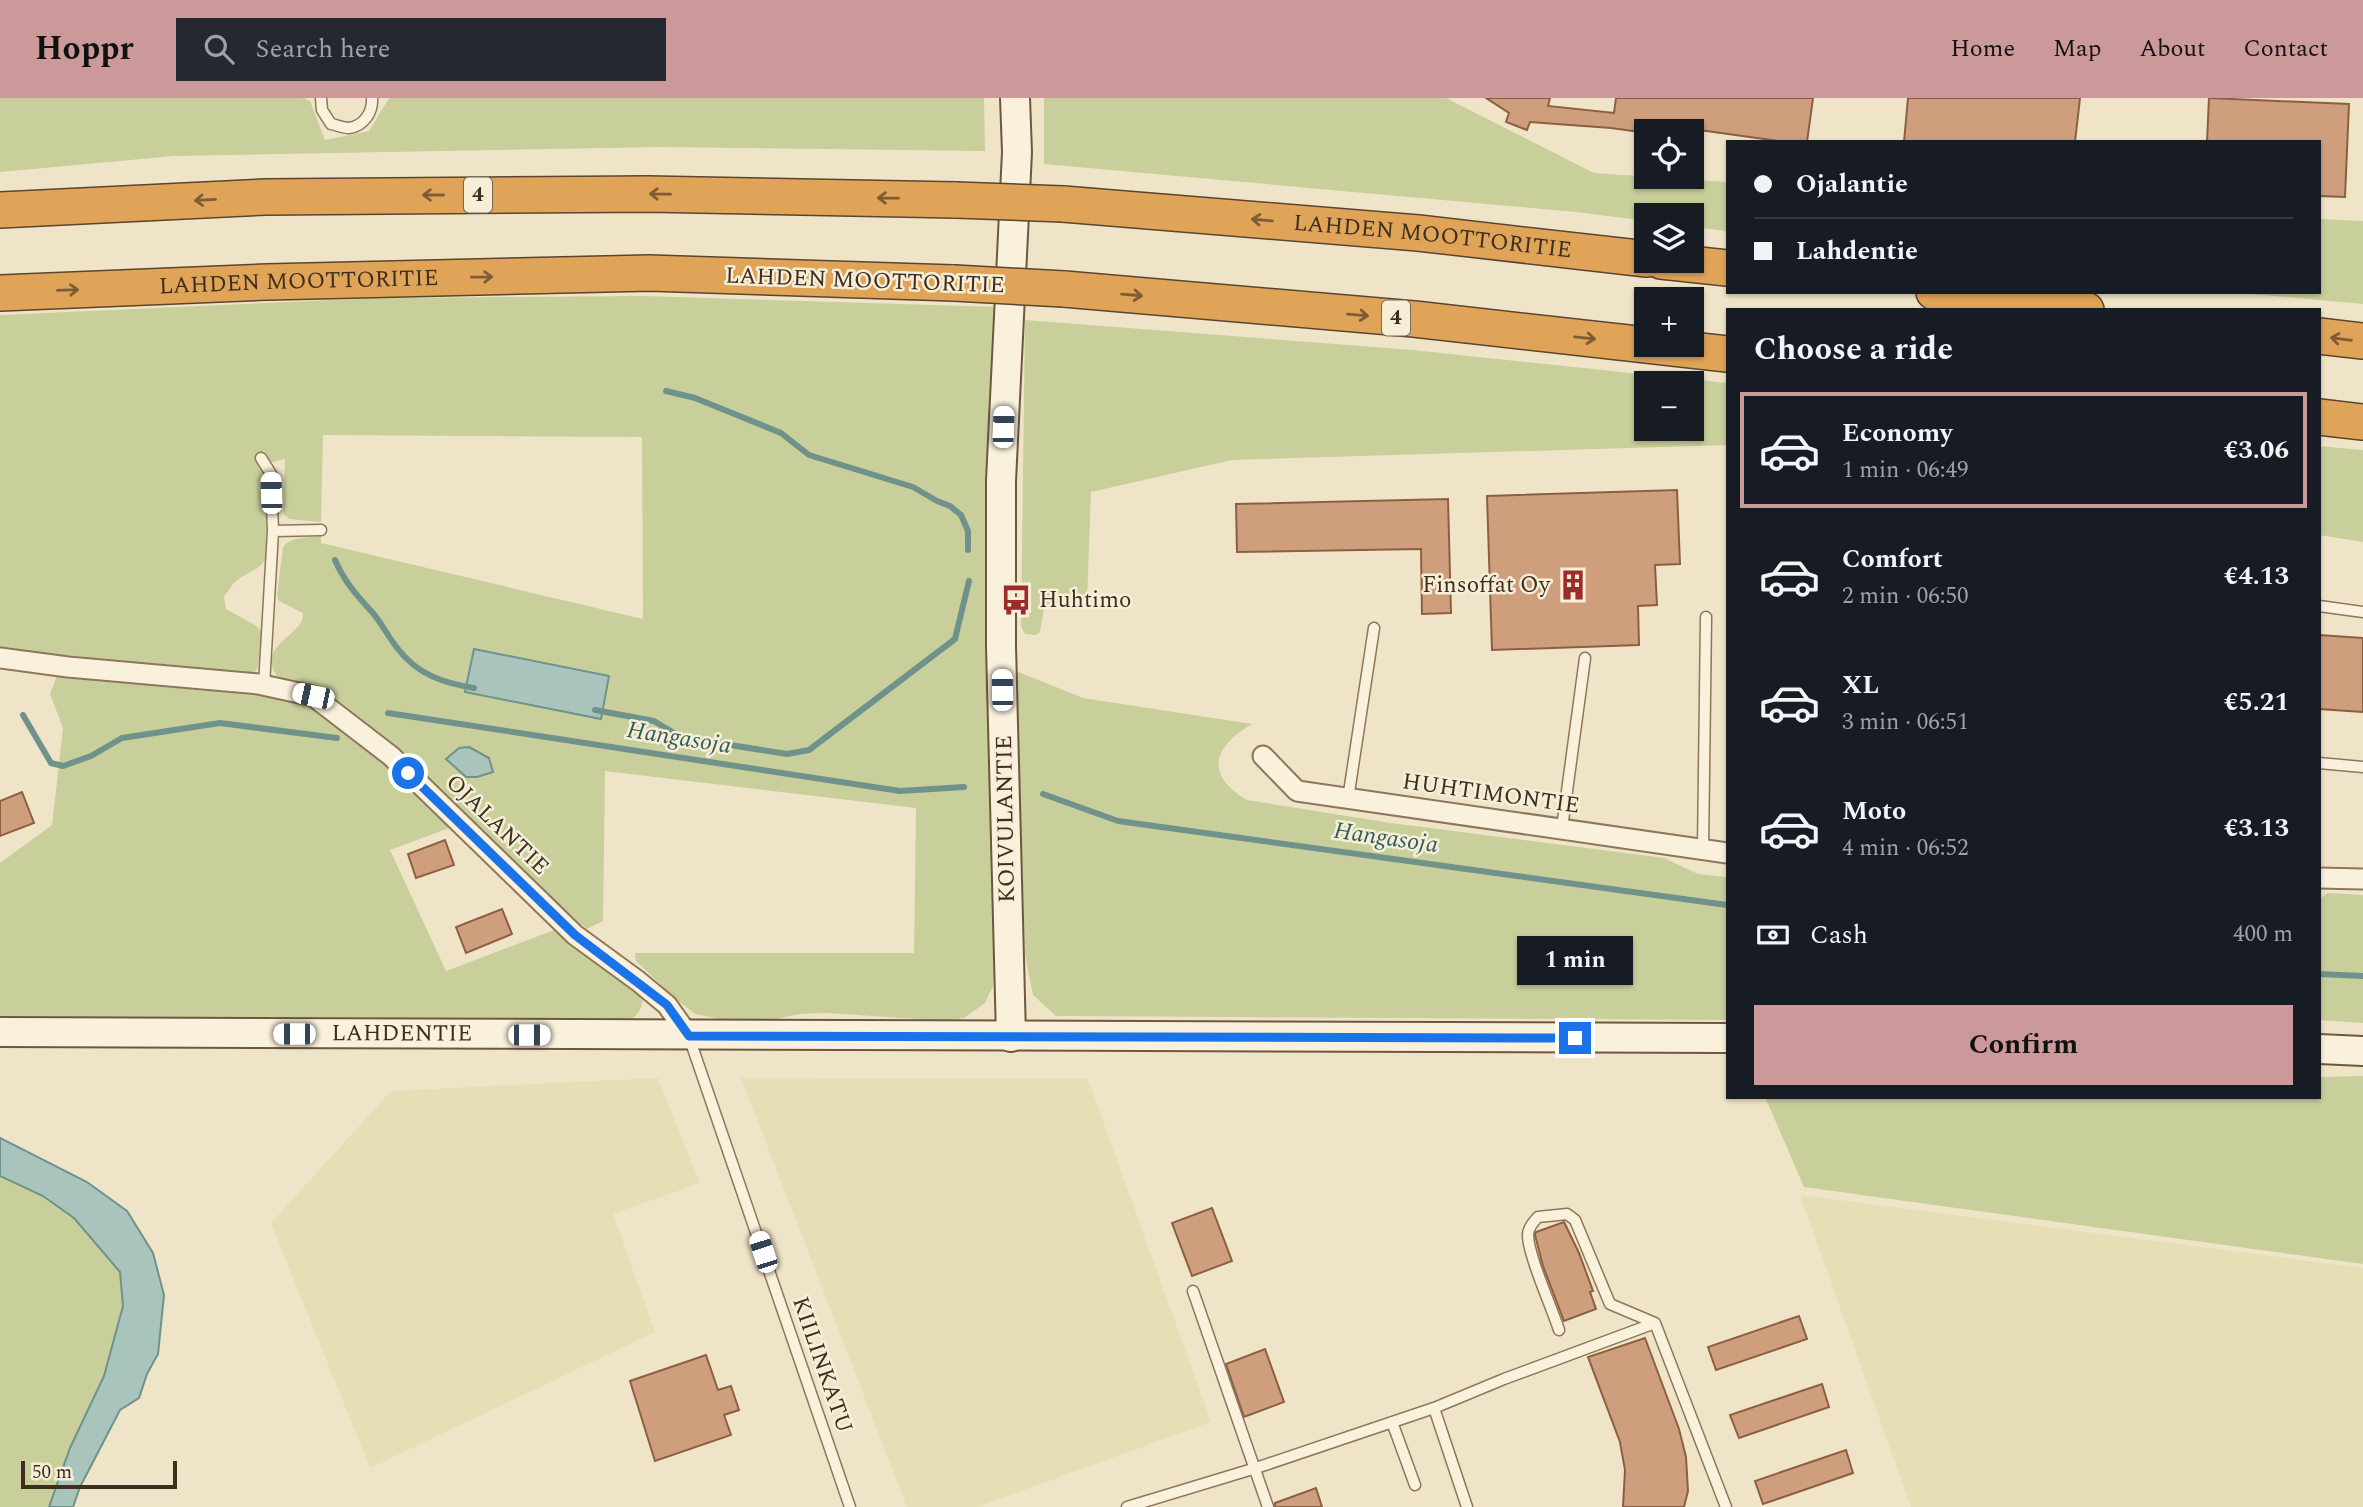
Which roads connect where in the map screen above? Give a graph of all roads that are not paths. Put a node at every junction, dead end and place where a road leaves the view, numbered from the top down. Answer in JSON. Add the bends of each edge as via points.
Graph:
{"nodes":[{"id":1,"x":321,"y":98,"type":"edge"},
{"id":2,"x":372,"y":98,"type":"edge"},
{"id":3,"x":1015,"y":98,"type":"edge"},
{"id":4,"x":0,"y":210,"type":"edge"},
{"id":5,"x":1634,"y":258,"type":"edge"},
{"id":6,"x":1704,"y":266,"type":"edge"},
{"id":7,"x":1726,"y":268,"type":"edge"},
{"id":8,"x":0,"y":293,"type":"edge"},
{"id":9,"x":1951,"y":294,"type":"edge"},
{"id":10,"x":2069,"y":308,"type":"edge"},
{"id":11,"x":2321,"y":336,"type":"edge"},
{"id":12,"x":2363,"y":341,"type":"edge"},
{"id":13,"x":1726,"y":354,"type":"edge"},
{"id":14,"x":2321,"y":417,"type":"edge"},
{"id":15,"x":2363,"y":422,"type":"edge"},
{"id":16,"x":261,"y":458,"type":"dead end"},
{"id":17,"x":321,"y":530,"type":"dead end"},
{"id":18,"x":273,"y":531,"type":"junction"},
{"id":19,"x":2321,"y":606,"type":"edge"},
{"id":20,"x":2363,"y":612,"type":"edge"},
{"id":21,"x":1706,"y":617,"type":"dead end"},
{"id":22,"x":1374,"y":628,"type":"dead end"},
{"id":23,"x":0,"y":658,"type":"edge"},
{"id":24,"x":1585,"y":658,"type":"dead end"},
{"id":25,"x":264,"y":685,"type":"junction"},
{"id":26,"x":1263,"y":756,"type":"dead end"},
{"id":27,"x":2321,"y":763,"type":"edge"},
{"id":28,"x":2363,"y":767,"type":"edge"},
{"id":29,"x":1348,"y":799,"type":"junction"},
{"id":30,"x":1562,"y":828,"type":"junction"},
{"id":31,"x":1703,"y":850,"type":"junction"},
{"id":32,"x":1726,"y":853,"type":"edge"},
{"id":33,"x":2321,"y":878,"type":"edge"},
{"id":34,"x":2363,"y":879,"type":"edge"},
{"id":35,"x":0,"y":1032,"type":"edge"},
{"id":36,"x":689,"y":1036,"type":"junction"},
{"id":37,"x":1011,"y":1037,"type":"junction"},
{"id":38,"x":1726,"y":1038,"type":"edge"},
{"id":39,"x":2321,"y":1049,"type":"edge"},
{"id":40,"x":2363,"y":1051,"type":"edge"},
{"id":41,"x":1193,"y":1291,"type":"dead end"},
{"id":42,"x":1655,"y":1323,"type":"junction"},
{"id":43,"x":1559,"y":1330,"type":"dead end"},
{"id":44,"x":1434,"y":1408,"type":"junction"},
{"id":45,"x":1392,"y":1422,"type":"junction"},
{"id":46,"x":1256,"y":1468,"type":"junction"},
{"id":47,"x":1415,"y":1485,"type":"dead end"},
{"id":48,"x":850,"y":1507,"type":"edge"},
{"id":49,"x":1126,"y":1507,"type":"edge"},
{"id":50,"x":1268,"y":1507,"type":"edge"},
{"id":51,"x":1467,"y":1507,"type":"edge"},
{"id":52,"x":1726,"y":1507,"type":"edge"}],
"edges":[{"from":1,"to":2,"type":"lane","via":[[331,124],[349,128],[365,121]]},
{"from":3,"to":37,"type":"main road","name":"KOIVULANTIE","via":[[1017,152],[1001,481]]},
{"from":5,"to":4,"type":"highway","name":"LAHDEN MOOTTORITIE","number":"4","one_way":true,"bridge":true,"via":[[1418,233],[1063,204],[956,200],[648,194],[279,197]]},
{"from":6,"to":7,"type":"highway"},
{"from":8,"to":13,"type":"highway","name":"LAHDEN MOOTTORITIE","number":"4","one_way":true,"bridge":true,"via":[[649,274],[954,283],[1414,319]]},
{"from":9,"to":10,"type":"highway"},
{"from":12,"to":11,"type":"highway","one_way":true},
{"from":14,"to":15,"type":"highway"},
{"from":16,"to":18,"type":"lane","via":[[271,474]]},
{"from":17,"to":18,"type":"lane"},
{"from":18,"to":25,"type":"lane"},
{"from":19,"to":20,"type":"lane"},
{"from":21,"to":31,"type":"lane"},
{"from":22,"to":29,"type":"lane"},
{"from":23,"to":25,"type":"street","name":"OJALANTIE"},
{"from":24,"to":30,"type":"lane"},
{"from":25,"to":36,"type":"street","name":"OJALANTIE","via":[[313,696],[361,731],[575,935],[667,1005]]},
{"from":26,"to":29,"type":"street","name":"HUHTIMONTIE","via":[[1297,790]]},
{"from":27,"to":28,"type":"lane"},
{"from":29,"to":30,"type":"street","name":"HUHTIMONTIE"},
{"from":30,"to":31,"type":"street","name":"HUHTIMONTIE"},
{"from":31,"to":32,"type":"street","name":"HUHTIMONTIE"},
{"from":33,"to":34,"type":"street"},
{"from":35,"to":36,"type":"main road","name":"LAHDENTIE"},
{"from":36,"to":37,"type":"main road","name":"LAHDENTIE"},
{"from":36,"to":48,"type":"lane","name":"KIILINKATU"},
{"from":37,"to":38,"type":"main road","name":"LAHDENTIE"},
{"from":39,"to":40,"type":"main road"},
{"from":41,"to":46,"type":"lane"},
{"from":42,"to":43,"type":"lane","via":[[1610,1304],[1575,1220],[1555,1214],[1538,1217],[1528,1234]]},
{"from":42,"to":44,"type":"lane"},
{"from":42,"to":52,"type":"lane"},
{"from":44,"to":45,"type":"lane"},
{"from":44,"to":51,"type":"lane"},
{"from":45,"to":46,"type":"lane"},
{"from":45,"to":47,"type":"lane"},
{"from":46,"to":49,"type":"lane"},
{"from":46,"to":50,"type":"lane"}]}
